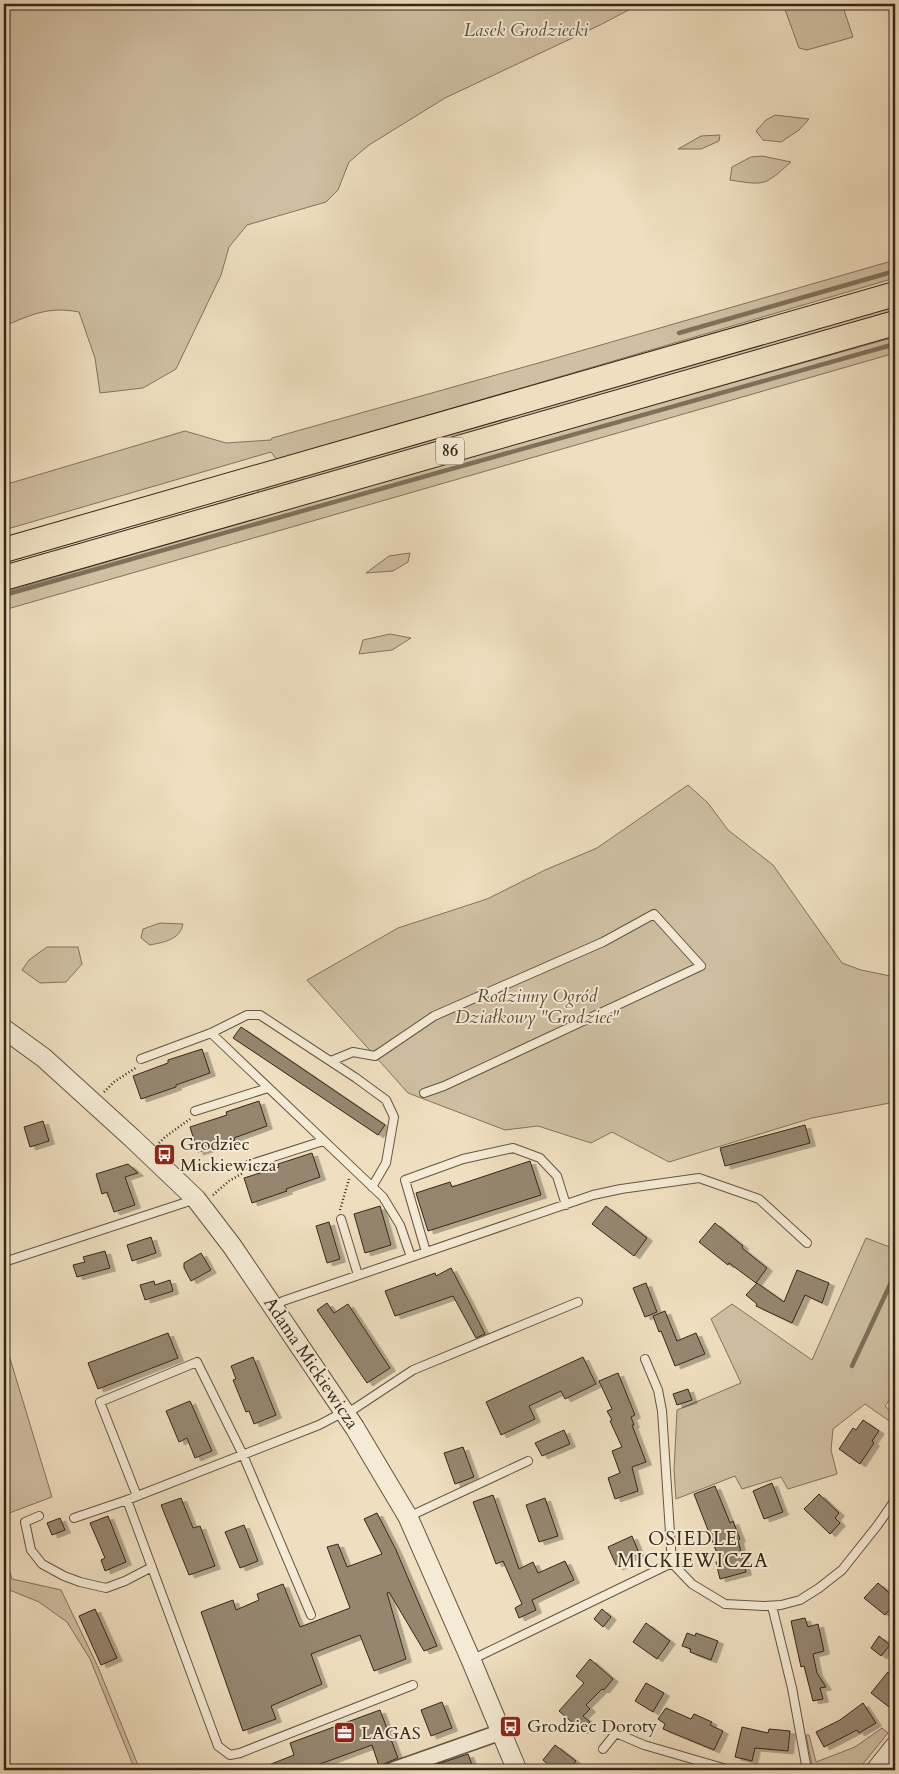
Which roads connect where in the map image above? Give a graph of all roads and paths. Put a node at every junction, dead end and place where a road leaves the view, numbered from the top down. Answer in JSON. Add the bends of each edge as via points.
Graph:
{"nodes":[{"id":1,"x":895,"y":294,"type":"edge"},
{"id":2,"x":895,"y":323,"type":"edge"},
{"id":3,"x":4,"y":550,"type":"edge"},
{"id":4,"x":4,"y":578,"type":"edge"},
{"id":5,"x":4,"y":1029,"type":"edge"},
{"id":6,"x":212,"y":1033,"type":"junction"},
{"id":7,"x":141,"y":1059,"type":"dead end"},
{"id":8,"x":330,"y":1061,"type":"junction"},
{"id":9,"x":135,"y":1068,"type":"dead end"},
{"id":10,"x":268,"y":1088,"type":"junction"},
{"id":11,"x":424,"y":1093,"type":"dead end"},
{"id":12,"x":99,"y":1097,"type":"dead end"},
{"id":13,"x":195,"y":1111,"type":"dead end"},
{"id":14,"x":188,"y":1122,"type":"dead end"},
{"id":15,"x":323,"y":1141,"type":"junction"},
{"id":16,"x":155,"y":1148,"type":"dead end"},
{"id":17,"x":248,"y":1165,"type":"dead end"},
{"id":18,"x":242,"y":1174,"type":"dead end"},
{"id":19,"x":350,"y":1176,"type":"dead end"},
{"id":20,"x":372,"y":1187,"type":"junction"},
{"id":21,"x":202,"y":1200,"type":"junction"},
{"id":22,"x":566,"y":1205,"type":"junction"},
{"id":23,"x":341,"y":1218,"type":"joint"},
{"id":24,"x":807,"y":1243,"type":"dead end"},
{"id":25,"x":426,"y":1252,"type":"junction"},
{"id":26,"x":411,"y":1257,"type":"junction"},
{"id":27,"x":4,"y":1262,"type":"edge"},
{"id":28,"x":358,"y":1275,"type":"junction"},
{"id":29,"x":578,"y":1302,"type":"dead end"},
{"id":30,"x":274,"y":1307,"type":"junction"},
{"id":31,"x":645,"y":1359,"type":"dead end"},
{"id":32,"x":344,"y":1413,"type":"junction"},
{"id":33,"x":243,"y":1455,"type":"junction"},
{"id":34,"x":528,"y":1461,"type":"dead end"},
{"id":35,"x":137,"y":1496,"type":"junction"},
{"id":36,"x":127,"y":1500,"type":"junction"},
{"id":37,"x":895,"y":1500,"type":"edge"},
{"id":38,"x":40,"y":1516,"type":"dead end"},
{"id":39,"x":74,"y":1518,"type":"dead end"},
{"id":40,"x":408,"y":1518,"type":"junction"},
{"id":41,"x":672,"y":1563,"type":"junction"},
{"id":42,"x":152,"y":1568,"type":"junction"},
{"id":43,"x":772,"y":1606,"type":"junction"},
{"id":44,"x":311,"y":1615,"type":"dead end"},
{"id":45,"x":471,"y":1660,"type":"junction"},
{"id":46,"x":413,"y":1685,"type":"dead end"},
{"id":47,"x":501,"y":1732,"type":"junction"},
{"id":48,"x":895,"y":1746,"type":"edge"},
{"id":49,"x":602,"y":1750,"type":"dead end"},
{"id":50,"x":394,"y":1770,"type":"edge"},
{"id":51,"x":517,"y":1770,"type":"edge"},
{"id":52,"x":730,"y":1770,"type":"edge"},
{"id":53,"x":807,"y":1770,"type":"edge"},
{"id":54,"x":876,"y":1770,"type":"edge"}],
"edges":[{"from":1,"to":3,"type":"main road","number":"86"},
{"from":2,"to":4,"type":"main road","number":"86"},
{"from":5,"to":21,"type":"street","name":"Adama Mickiewicza","via":[[44,1058]]},
{"from":6,"to":7,"type":"lane"},
{"from":6,"to":8,"type":"lane","via":[[247,1015],[260,1015]]},
{"from":6,"to":10,"type":"lane"},
{"from":8,"to":11,"type":"lane","via":[[353,1052],[375,1056],[434,1016],[603,942],[654,914],[701,966]]},
{"from":8,"to":20,"type":"lane","via":[[386,1100],[394,1117],[386,1163]]},
{"from":9,"to":12,"type":"path"},
{"from":10,"to":13,"type":"lane"},
{"from":10,"to":15,"type":"lane"},
{"from":14,"to":16,"type":"path"},
{"from":15,"to":17,"type":"lane"},
{"from":15,"to":20,"type":"lane"},
{"from":18,"to":21,"type":"path"},
{"from":19,"to":23,"type":"path","via":[[340,1210]]},
{"from":20,"to":26,"type":"lane","via":[[383,1197],[400,1225]]},
{"from":21,"to":27,"type":"lane"},
{"from":21,"to":30,"type":"street","name":"Adama Mickiewicza"},
{"from":22,"to":24,"type":"lane","via":[[621,1188],[699,1178],[759,1199]]},
{"from":22,"to":25,"type":"lane"},
{"from":22,"to":25,"type":"lane","via":[[557,1176],[540,1158],[513,1148],[463,1158],[405,1180]]},
{"from":23,"to":28,"type":"lane"},
{"from":25,"to":26,"type":"lane"},
{"from":26,"to":28,"type":"lane"},
{"from":28,"to":30,"type":"lane"},
{"from":29,"to":32,"type":"lane","via":[[413,1370]]},
{"from":30,"to":32,"type":"street","name":"Adama Mickiewicza"},
{"from":31,"to":41,"type":"lane","via":[[658,1390],[662,1411]]},
{"from":32,"to":33,"type":"lane"},
{"from":32,"to":40,"type":"street","name":"Adama Mickiewicza"},
{"from":33,"to":35,"type":"lane"},
{"from":33,"to":35,"type":"lane","via":[[196,1362],[100,1402]]},
{"from":33,"to":44,"type":"lane"},
{"from":34,"to":40,"type":"lane"},
{"from":35,"to":36,"type":"lane"},
{"from":36,"to":39,"type":"lane"},
{"from":36,"to":42,"type":"lane"},
{"from":37,"to":43,"type":"lane","via":[[842,1570],[800,1600]]},
{"from":38,"to":42,"type":"lane","via":[[25,1522],[31,1550],[42,1564],[64,1576],[106,1588]]},
{"from":40,"to":45,"type":"street","name":"Adama Mickiewicza"},
{"from":41,"to":43,"type":"lane","via":[[692,1584],[725,1604]]},
{"from":41,"to":45,"type":"lane"},
{"from":42,"to":46,"type":"lane","via":[[218,1746],[230,1755]]},
{"from":43,"to":53,"type":"lane"},
{"from":45,"to":47,"type":"street","name":"Adama Mickiewicza"},
{"from":47,"to":50,"type":"street"},
{"from":47,"to":51,"type":"street","name":"Adama Mickiewicza"},
{"from":48,"to":54,"type":"street"},
{"from":49,"to":52,"type":"lane","via":[[616,1733],[644,1745]]}]}
